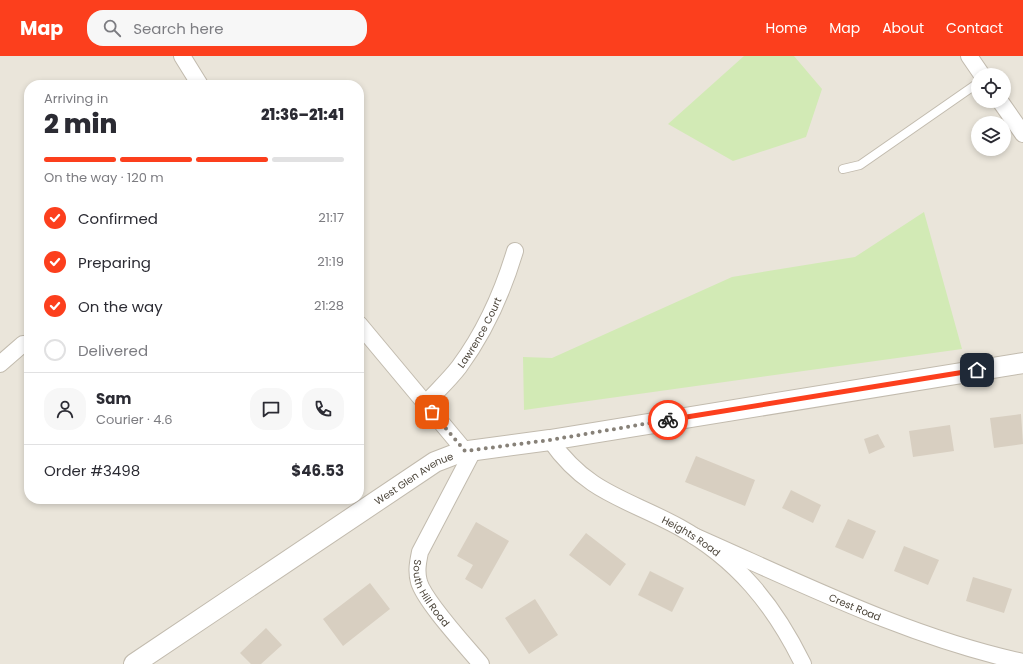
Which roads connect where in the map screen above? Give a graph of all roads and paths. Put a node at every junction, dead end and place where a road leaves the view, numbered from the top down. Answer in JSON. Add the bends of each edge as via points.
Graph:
{"nodes":[{"id":1,"x":182,"y":56,"type":"edge"},
{"id":2,"x":969,"y":56,"type":"edge"},
{"id":3,"x":977,"y":68,"type":"edge"},
{"id":4,"x":197,"y":80,"type":"edge"},
{"id":5,"x":971,"y":88,"type":"edge"},
{"id":6,"x":1005,"y":108,"type":"edge"},
{"id":7,"x":1023,"y":134,"type":"edge"},
{"id":8,"x":844,"y":169,"type":"dead end"},
{"id":9,"x":515,"y":251,"type":"dead end"},
{"id":10,"x":364,"y":330,"type":"edge"},
{"id":11,"x":23,"y":344,"type":"dead end"},
{"id":12,"x":1023,"y":363,"type":"edge"},
{"id":13,"x":0,"y":364,"type":"edge"},
{"id":14,"x":426,"y":403,"type":"junction"},
{"id":15,"x":550,"y":440,"type":"junction"},
{"id":16,"x":469,"y":451,"type":"junction"},
{"id":17,"x":694,"y":536,"type":"junction"},
{"id":18,"x":1023,"y":662,"type":"edge"},
{"id":19,"x":134,"y":664,"type":"edge"},
{"id":20,"x":481,"y":664,"type":"edge"},
{"id":21,"x":803,"y":664,"type":"edge"}],
"edges":[{"from":1,"to":4,"type":"street"},
{"from":2,"to":3,"type":"street"},
{"from":5,"to":8,"type":"lane","via":[[860,165]]},
{"from":6,"to":7,"type":"street"},
{"from":9,"to":14,"type":"street","name":"Lawrence Court","via":[[494,304],[476,340],[458,367]]},
{"from":10,"to":14,"type":"street"},
{"from":11,"to":13,"type":"street"},
{"from":12,"to":15,"type":"street","name":"West Glen Avenue"},
{"from":14,"to":16,"type":"street"},
{"from":15,"to":16,"type":"street","name":"West Glen Avenue"},
{"from":15,"to":17,"type":"street","name":"Heights Road","via":[[578,474],[603,491]]},
{"from":16,"to":19,"type":"street","name":"West Glen Avenue","via":[[435,462]]},
{"from":16,"to":20,"type":"street","name":"South Hill Road","via":[[420,552],[417,568],[419,583],[427,597]]},
{"from":17,"to":18,"type":"street","name":"Crest Road","via":[[886,621],[974,650]]},
{"from":17,"to":21,"type":"street","name":"Heights Road","via":[[722,556],[765,600],[788,634]]}]}
